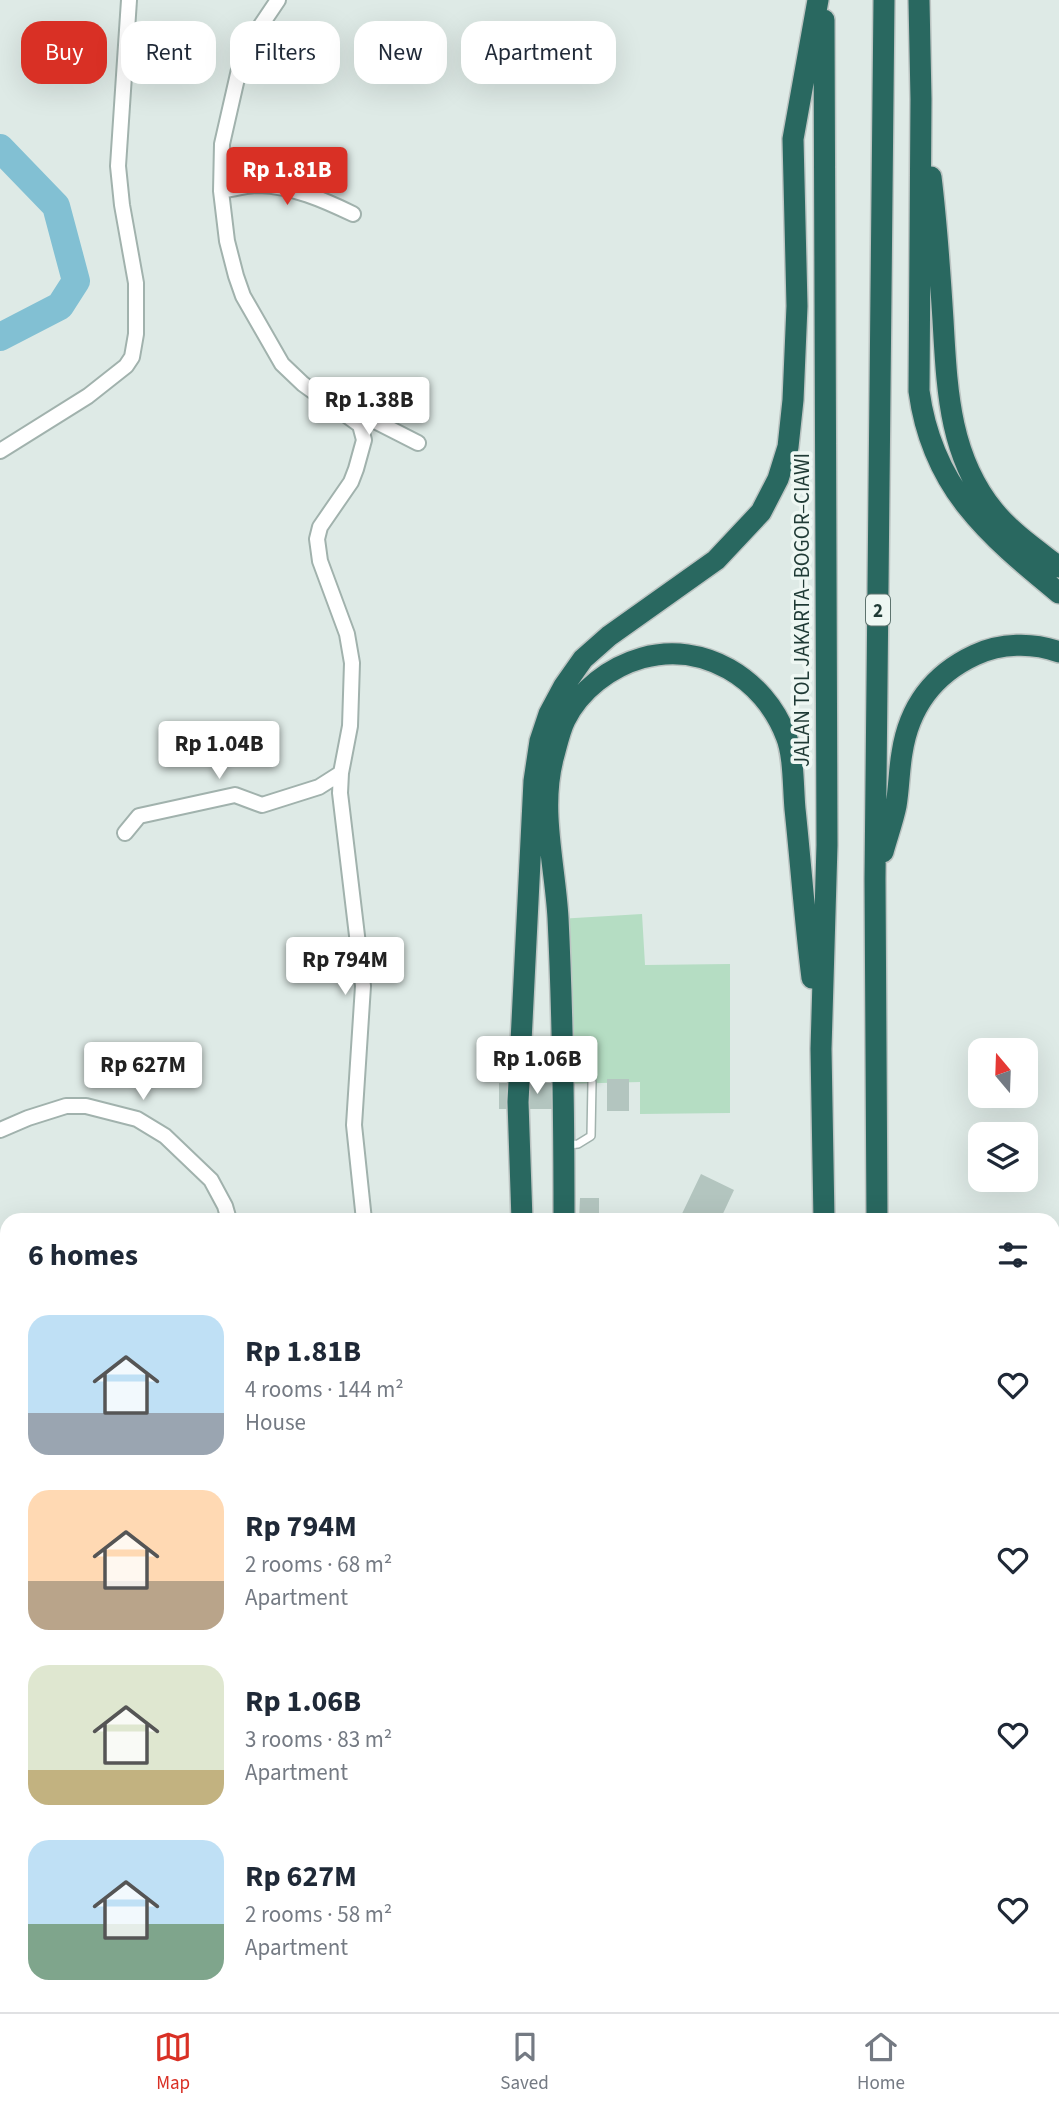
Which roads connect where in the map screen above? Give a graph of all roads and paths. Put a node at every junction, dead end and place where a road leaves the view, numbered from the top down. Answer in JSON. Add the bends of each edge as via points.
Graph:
{"nodes":[{"id":1,"x":129,"y":0,"type":"edge"},
{"id":2,"x":278,"y":0,"type":"edge"},
{"id":3,"x":818,"y":0,"type":"edge"},
{"id":4,"x":824,"y":0,"type":"edge"},
{"id":5,"x":884,"y":0,"type":"edge"},
{"id":6,"x":919,"y":0,"type":"edge"},
{"id":7,"x":921,"y":99,"type":"junction"},
{"id":8,"x":222,"y":191,"type":"junction"},
{"id":9,"x":353,"y":214,"type":"dead end"},
{"id":10,"x":332,"y":404,"type":"junction"},
{"id":11,"x":418,"y":443,"type":"dead end"},
{"id":12,"x":0,"y":450,"type":"edge"},
{"id":13,"x":1059,"y":567,"type":"edge"},
{"id":14,"x":1059,"y":593,"type":"edge"},
{"id":15,"x":1059,"y":652,"type":"edge"},
{"id":16,"x":341,"y":773,"type":"junction"},
{"id":17,"x":124,"y":833,"type":"dead end"},
{"id":18,"x":875,"y":878,"type":"junction"},
{"id":19,"x":821,"y":1049,"type":"junction"},
{"id":20,"x":592,"y":1082,"type":"dead end"},
{"id":21,"x":0,"y":1130,"type":"edge"},
{"id":22,"x":564,"y":1145,"type":"junction"},
{"id":23,"x":227,"y":1213,"type":"edge"},
{"id":24,"x":363,"y":1213,"type":"edge"},
{"id":25,"x":523,"y":1213,"type":"edge"},
{"id":26,"x":564,"y":1213,"type":"edge"},
{"id":27,"x":824,"y":1213,"type":"edge"},
{"id":28,"x":877,"y":1213,"type":"edge"}],
"edges":[{"from":1,"to":12,"type":"street","via":[[118,166],[136,283],[132,357],[88,396]]},
{"from":2,"to":8,"type":"street","via":[[243,52],[222,144]]},
{"from":3,"to":25,"type":"highway","via":[[793,139],[797,306],[793,400],[788,447],[778,480],[761,512],[716,560],[583,659],[549,714],[540,741],[517,1102]]},
{"from":4,"to":19,"type":"highway","name":"JALAN TOL JAKARTA–BOGOR–CIAWI","via":[[827,845]]},
{"from":5,"to":18,"type":"highway","number":"2"},
{"from":6,"to":7,"type":"highway"},
{"from":7,"to":13,"type":"highway","via":[[936,216],[948,393],[961,456],[995,513]]},
{"from":7,"to":14,"type":"highway","via":[[921,411],[946,475],[965,505],[986,531]]},
{"from":8,"to":9,"type":"street","via":[[257,185],[282,187]]},
{"from":8,"to":10,"type":"street","via":[[231,257],[243,296],[282,364]]},
{"from":10,"to":11,"type":"street"},
{"from":10,"to":16,"type":"street","via":[[360,425],[364,435],[351,482],[326,516],[317,539],[352,663],[350,726]]},
{"from":15,"to":18,"type":"highway","via":[[1032,646],[983,651],[955,665],[923,695],[908,723],[896,807]]},
{"from":16,"to":17,"type":"street","via":[[319,787],[262,805],[235,795],[139,816]]},
{"from":16,"to":24,"type":"street","via":[[363,986],[354,1125]]},
{"from":18,"to":28,"type":"highway","number":"2"},
{"from":19,"to":22,"type":"highway","via":[[786,737],[761,693],[716,662],[684,654],[631,661],[589,687],[565,719],[546,798],[559,932]]},
{"from":19,"to":27,"type":"highway","name":"JALAN TOL JAKARTA–BOGOR–CIAWI"},
{"from":20,"to":22,"type":"lane","via":[[591,1136]]},
{"from":21,"to":23,"type":"street","via":[[66,1106],[137,1119],[165,1136],[211,1180]]},
{"from":22,"to":26,"type":"highway"}]}
